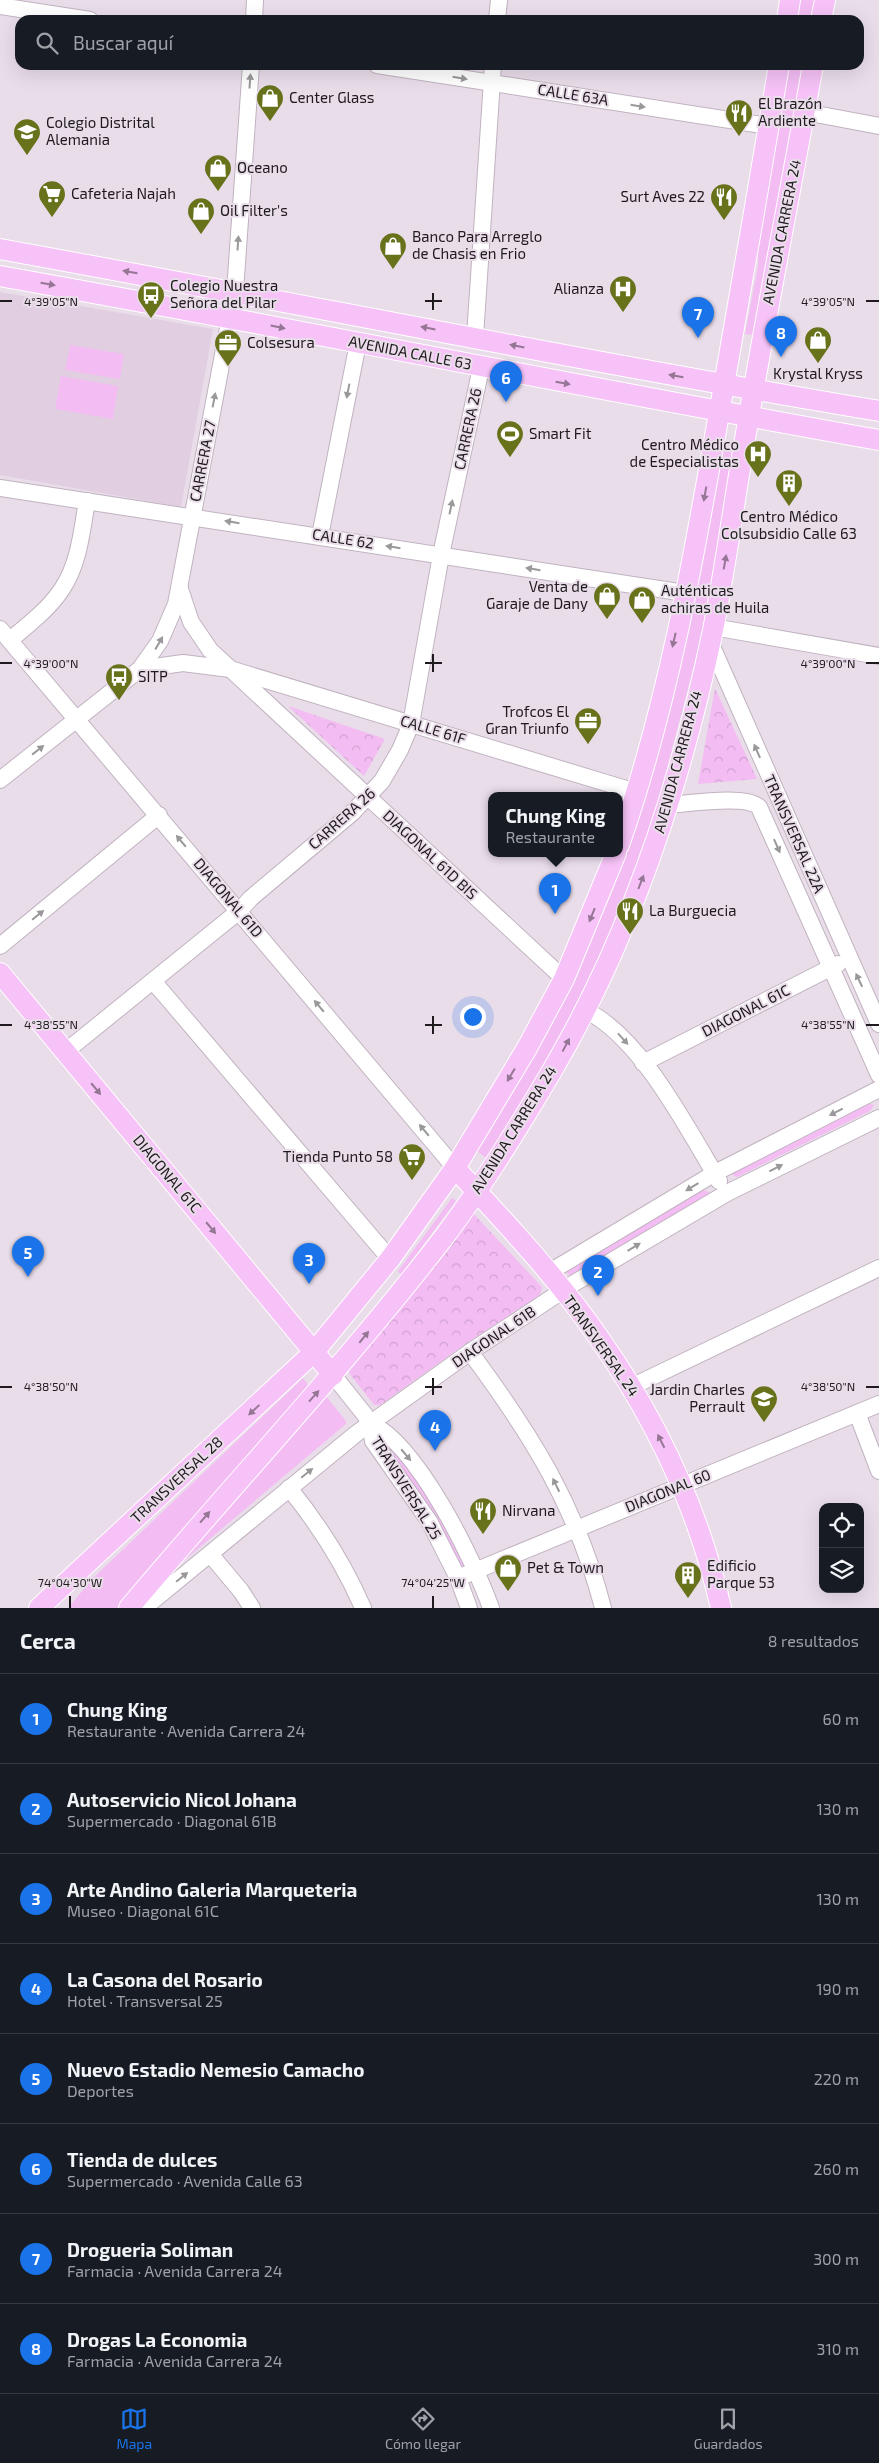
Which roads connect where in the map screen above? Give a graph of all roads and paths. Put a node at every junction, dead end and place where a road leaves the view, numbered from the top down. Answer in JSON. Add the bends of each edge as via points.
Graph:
{"nodes":[{"id":1,"x":255,"y":0,"type":"edge"},
{"id":2,"x":499,"y":0,"type":"edge"},
{"id":3,"x":790,"y":0,"type":"edge"},
{"id":4,"x":825,"y":0,"type":"edge"},
{"id":5,"x":1,"y":5,"type":"edge"},
{"id":6,"x":60,"y":15,"type":"edge"},
{"id":7,"x":254,"y":15,"type":"edge"},
{"id":8,"x":498,"y":15,"type":"edge"},
{"id":9,"x":787,"y":15,"type":"edge"},
{"id":10,"x":822,"y":15,"type":"edge"},
{"id":11,"x":251,"y":70,"type":"edge"},
{"id":12,"x":409,"y":70,"type":"edge"},
{"id":13,"x":493,"y":70,"type":"edge"},
{"id":14,"x":778,"y":70,"type":"edge"},
{"id":15,"x":812,"y":70,"type":"edge"},
{"id":16,"x":492,"y":83,"type":"junction"},
{"id":17,"x":805,"y":112,"type":"junction"},
{"id":18,"x":768,"y":126,"type":"junction"},
{"id":19,"x":879,"y":126,"type":"edge"},
{"id":20,"x":0,"y":249,"type":"edge"},
{"id":21,"x":0,"y":276,"type":"edge"},
{"id":22,"x":235,"y":291,"type":"junction"},
{"id":23,"x":230,"y":317,"type":"junction"},
{"id":24,"x":475,"y":337,"type":"junction"},
{"id":25,"x":358,"y":343,"type":"junction"},
{"id":26,"x":481,"y":368,"type":"junction"},
{"id":27,"x":724,"y":384,"type":"junction"},
{"id":28,"x":753,"y":390,"type":"junction"},
{"id":29,"x":879,"y":411,"type":"edge"},
{"id":30,"x":720,"y":412,"type":"junction"},
{"id":31,"x":748,"y":417,"type":"junction"},
{"id":32,"x":879,"y":440,"type":"edge"},
{"id":33,"x":0,"y":488,"type":"edge"},
{"id":34,"x":87,"y":501,"type":"junction"},
{"id":35,"x":192,"y":516,"type":"junction"},
{"id":36,"x":320,"y":536,"type":"junction"},
{"id":37,"x":441,"y":555,"type":"junction"},
{"id":38,"x":180,"y":589,"type":"junction"},
{"id":39,"x":685,"y":593,"type":"junction"},
{"id":40,"x":5,"y":634,"type":"edge"},
{"id":41,"x":712,"y":635,"type":"junction"},
{"id":42,"x":879,"y":656,"type":"edge"},
{"id":43,"x":140,"y":669,"type":"junction"},
{"id":44,"x":230,"y":669,"type":"junction"},
{"id":45,"x":78,"y":719,"type":"junction"},
{"id":46,"x":411,"y":724,"type":"junction"},
{"id":47,"x":0,"y":780,"type":"edge"},
{"id":48,"x":636,"y":792,"type":"junction"},
{"id":49,"x":368,"y":797,"type":"junction"},
{"id":50,"x":668,"y":805,"type":"junction"},
{"id":51,"x":159,"y":815,"type":"junction"},
{"id":52,"x":623,"y":833,"type":"edge"},
{"id":53,"x":614,"y":857,"type":"edge"},
{"id":54,"x":239,"y":911,"type":"junction"},
{"id":55,"x":0,"y":946,"type":"edge"},
{"id":56,"x":849,"y":958,"type":"junction"},
{"id":57,"x":830,"y":968,"type":"junction"},
{"id":58,"x":0,"y":973,"type":"edge"},
{"id":59,"x":564,"y":979,"type":"junction"},
{"id":60,"x":153,"y":981,"type":"junction"},
{"id":61,"x":585,"y":1010,"type":"junction"},
{"id":62,"x":879,"y":1024,"type":"edge"},
{"id":63,"x":65,"y":1052,"type":"junction"},
{"id":64,"x":643,"y":1063,"type":"junction"},
{"id":65,"x":879,"y":1075,"type":"edge"},
{"id":66,"x":879,"y":1089,"type":"edge"},
{"id":67,"x":879,"y":1118,"type":"edge"},
{"id":68,"x":455,"y":1168,"type":"junction"},
{"id":69,"x":714,"y":1173,"type":"junction"},
{"id":70,"x":476,"y":1191,"type":"junction"},
{"id":71,"x":727,"y":1194,"type":"junction"},
{"id":72,"x":390,"y":1259,"type":"junction"},
{"id":73,"x":879,"y":1268,"type":"edge"},
{"id":74,"x":548,"y":1273,"type":"junction"},
{"id":75,"x":563,"y":1291,"type":"junction"},
{"id":76,"x":314,"y":1352,"type":"junction"},
{"id":77,"x":470,"y":1352,"type":"junction"},
{"id":78,"x":333,"y":1375,"type":"junction"},
{"id":79,"x":631,"y":1387,"type":"junction"},
{"id":80,"x":879,"y":1404,"type":"edge"},
{"id":81,"x":858,"y":1413,"type":"junction"},
{"id":82,"x":370,"y":1423,"type":"junction"},
{"id":83,"x":879,"y":1471,"type":"edge"},
{"id":84,"x":681,"y":1486,"type":"junction"},
{"id":85,"x":288,"y":1488,"type":"junction"},
{"id":86,"x":577,"y":1529,"type":"junction"},
{"id":87,"x":210,"y":1554,"type":"junction"},
{"id":88,"x":476,"y":1570,"type":"junction"},
{"id":89,"x":458,"y":1578,"type":"junction"},
{"id":90,"x":39,"y":1608,"type":"edge"},
{"id":91,"x":129,"y":1608,"type":"edge"},
{"id":92,"x":144,"y":1608,"type":"edge"},
{"id":93,"x":252,"y":1608,"type":"edge"},
{"id":94,"x":363,"y":1608,"type":"edge"},
{"id":95,"x":469,"y":1608,"type":"edge"},
{"id":96,"x":491,"y":1608,"type":"edge"},
{"id":97,"x":603,"y":1608,"type":"edge"},
{"id":98,"x":721,"y":1608,"type":"edge"}],
"edges":[{"from":1,"to":7,"type":"street"},
{"from":2,"to":8,"type":"street"},
{"from":3,"to":9,"type":"main road"},
{"from":4,"to":10,"type":"main road"},
{"from":5,"to":6,"type":"street"},
{"from":22,"to":11,"type":"street","name":"CARRERA 27","one_way":true},
{"from":12,"to":16,"type":"street","name":"CALLE 63A","one_way":true},
{"from":13,"to":16,"type":"street"},
{"from":14,"to":18,"type":"main road","name":"AVENIDA CARRERA 24"},
{"from":15,"to":17,"type":"main road","name":"AVENIDA CARRERA 24"},
{"from":16,"to":18,"type":"street","name":"CALLE 63A","one_way":true},
{"from":16,"to":24,"type":"street"},
{"from":17,"to":19,"type":"street"},
{"from":17,"to":28,"type":"main road","name":"AVENIDA CARRERA 24"},
{"from":18,"to":27,"type":"main road","name":"AVENIDA CARRERA 24"},
{"from":22,"to":20,"type":"main road","name":"AVENIDA CALLE 63","one_way":true},
{"from":21,"to":23,"type":"main road","name":"AVENIDA CALLE 63","one_way":true},
{"from":22,"to":23,"type":"street","name":"CARRERA 27"},
{"from":24,"to":22,"type":"main road","name":"AVENIDA CALLE 63","one_way":true},
{"from":23,"to":25,"type":"main road","name":"AVENIDA CALLE 63","one_way":true},
{"from":35,"to":23,"type":"street","name":"CARRERA 27","one_way":true},
{"from":27,"to":24,"type":"main road","name":"AVENIDA CALLE 63","one_way":true},
{"from":25,"to":26,"type":"main road","name":"AVENIDA CALLE 63"},
{"from":25,"to":36,"type":"street","one_way":true},
{"from":26,"to":30,"type":"main road","name":"AVENIDA CALLE 63","one_way":true},
{"from":37,"to":26,"type":"street","name":"CARRERA 26","one_way":true},
{"from":27,"to":28,"type":"main road","name":"AVENIDA CALLE 63"},
{"from":27,"to":30,"type":"main road","name":"AVENIDA CARRERA 24"},
{"from":28,"to":29,"type":"main road","name":"AVENIDA CALLE 63"},
{"from":28,"to":31,"type":"main road","name":"AVENIDA CARRERA 24"},
{"from":30,"to":31,"type":"main road","name":"AVENIDA CALLE 63"},
{"from":30,"to":39,"type":"main road","name":"AVENIDA CARRERA 24","one_way":true},
{"from":31,"to":32,"type":"main road","name":"AVENIDA CALLE 63"},
{"from":41,"to":31,"type":"main road","name":"AVENIDA CARRERA 24","one_way":true},
{"from":33,"to":34,"type":"street","name":"CALLE 62"},
{"from":34,"to":35,"type":"street","name":"CALLE 62"},
{"from":34,"to":40,"type":"street","via":[[80,542],[62,589],[40,615]]},
{"from":36,"to":35,"type":"street","name":"CALLE 62","one_way":true},
{"from":35,"to":38,"type":"street","name":"CARRERA 27"},
{"from":37,"to":36,"type":"street","name":"CALLE 62","one_way":true},
{"from":39,"to":37,"type":"street","name":"CALLE 62","one_way":true},
{"from":37,"to":46,"type":"street","name":"CARRERA 26"},
{"from":43,"to":38,"type":"street","name":"CARRERA 27","one_way":true,"via":[[160,641]]},
{"from":38,"to":44,"type":"street","name":"DIAGONAL 61D BIS","via":[[198,635]]},
{"from":39,"to":48,"type":"main road","name":"AVENIDA CARRERA 24","one_way":true},
{"from":40,"to":45,"type":"street","name":"DIAGONAL 61D"},
{"from":41,"to":42,"type":"street"},
{"from":41,"to":50,"type":"main road","name":"AVENIDA CARRERA 24"},
{"from":56,"to":41,"type":"street","name":"TRANSVERSAL 22A","one_way":true},
{"from":43,"to":44,"type":"street","name":"CALLE 61F","via":[[184,663]]},
{"from":43,"to":45,"type":"street","name":"CARRERA 27"},
{"from":44,"to":46,"type":"street","name":"CALLE 61F"},
{"from":44,"to":49,"type":"street","name":"DIAGONAL 61D BIS"},
{"from":47,"to":45,"type":"street","name":"CARRERA 27","one_way":true},
{"from":45,"to":51,"type":"street","name":"DIAGONAL 61D"},
{"from":46,"to":48,"type":"street","name":"CALLE 61F"},
{"from":46,"to":49,"type":"street","name":"CARRERA 26","via":[[393,766]]},
{"from":48,"to":52,"type":"main road","name":"AVENIDA CARRERA 24"},
{"from":49,"to":54,"type":"street","name":"CARRERA 26"},
{"from":49,"to":59,"type":"street","name":"DIAGONAL 61D BIS"},
{"from":50,"to":57,"type":"street","name":"TRANSVERSAL 22A","one_way":true,"via":[[740,800],[755,803]]},
{"from":61,"to":50,"type":"main road","name":"AVENIDA CARRERA 24","one_way":true,"via":[[629,913]]},
{"from":54,"to":51,"type":"street","name":"DIAGONAL 61D","one_way":true},
{"from":55,"to":51,"type":"street","one_way":true},
{"from":53,"to":59,"type":"main road","name":"AVENIDA CARRERA 24","one_way":true},
{"from":54,"to":60,"type":"street","name":"CARRERA 26"},
{"from":68,"to":54,"type":"street","name":"DIAGONAL 61D","one_way":true},
{"from":56,"to":57,"type":"street","name":"DIAGONAL 61C"},
{"from":62,"to":56,"type":"street","name":"TRANSVERSAL 22A","one_way":true},
{"from":57,"to":64,"type":"street","name":"DIAGONAL 61C"},
{"from":57,"to":65,"type":"street","name":"TRANSVERSAL 22A"},
{"from":58,"to":63,"type":"main road","name":"DIAGONAL 61C"},
{"from":59,"to":68,"type":"main road","name":"AVENIDA CARRERA 24","one_way":true},
{"from":60,"to":63,"type":"street","name":"CARRERA 26"},
{"from":60,"to":72,"type":"street"},
{"from":61,"to":64,"type":"street","one_way":true,"via":[[600,1017],[622,1037]]},
{"from":70,"to":61,"type":"main road","name":"AVENIDA CARRERA 24","one_way":true,"via":[[555,1066]]},
{"from":63,"to":76,"type":"main road","name":"DIAGONAL 61C","one_way":true},
{"from":64,"to":69,"type":"street","via":[[668,1097]]},
{"from":66,"to":69,"type":"street","one_way":true},
{"from":71,"to":67,"type":"street","name":"DIAGONAL 61B","one_way":true},
{"from":68,"to":70,"type":"main road","name":"TRANSVERSAL 24"},
{"from":68,"to":72,"type":"main road","name":"AVENIDA CARRERA 24"},
{"from":69,"to":71,"type":"street"},
{"from":69,"to":74,"type":"street","one_way":true},
{"from":70,"to":74,"type":"main road","name":"TRANSVERSAL 24"},
{"from":78,"to":70,"type":"main road","name":"AVENIDA CARRERA 24","one_way":true,"via":[[446,1235]]},
{"from":75,"to":71,"type":"street","name":"DIAGONAL 61B","one_way":true},
{"from":72,"to":76,"type":"main road","name":"AVENIDA CARRERA 24"},
{"from":73,"to":79,"type":"street"},
{"from":74,"to":75,"type":"main road","name":"TRANSVERSAL 24"},
{"from":75,"to":77,"type":"street","name":"DIAGONAL 61B"},
{"from":75,"to":79,"type":"main road","name":"TRANSVERSAL 24","via":[[598,1336]]},
{"from":76,"to":78,"type":"main road","name":"DIAGONAL 61C"},
{"from":76,"to":90,"type":"main road","name":"TRANSVERSAL 28","one_way":true},
{"from":77,"to":82,"type":"street","name":"DIAGONAL 61B"},
{"from":86,"to":77,"type":"street","one_way":true,"via":[[531,1438]]},
{"from":78,"to":82,"type":"street","name":"TRANSVERSAL 25"},
{"from":91,"to":78,"type":"main road","one_way":true},
{"from":84,"to":79,"type":"main road","name":"TRANSVERSAL 24","one_way":true},
{"from":80,"to":81,"type":"street","name":"DIAGONAL 60"},
{"from":81,"to":83,"type":"street"},
{"from":81,"to":84,"type":"street","name":"DIAGONAL 60"},
{"from":85,"to":82,"type":"street","name":"DIAGONAL 61B","one_way":true},
{"from":82,"to":88,"type":"street","name":"TRANSVERSAL 25","one_way":true,"via":[[388,1435],[432,1490]]},
{"from":82,"to":89,"type":"street","name":"TRANSVERSAL 25","via":[[374,1441],[429,1521]]},
{"from":84,"to":86,"type":"street","name":"DIAGONAL 60"},
{"from":84,"to":98,"type":"main road","name":"TRANSVERSAL 24"},
{"from":85,"to":87,"type":"street","name":"DIAGONAL 61B"},
{"from":85,"to":94,"type":"street","via":[[322,1530]]},
{"from":86,"to":88,"type":"street","name":"DIAGONAL 60"},
{"from":86,"to":97,"type":"street"},
{"from":92,"to":87,"type":"street","name":"DIAGONAL 61B","one_way":true},
{"from":87,"to":93,"type":"street"},
{"from":88,"to":89,"type":"street","name":"DIAGONAL 60"},
{"from":88,"to":96,"type":"street","name":"TRANSVERSAL 25"},
{"from":89,"to":95,"type":"street","name":"TRANSVERSAL 25"}]}
